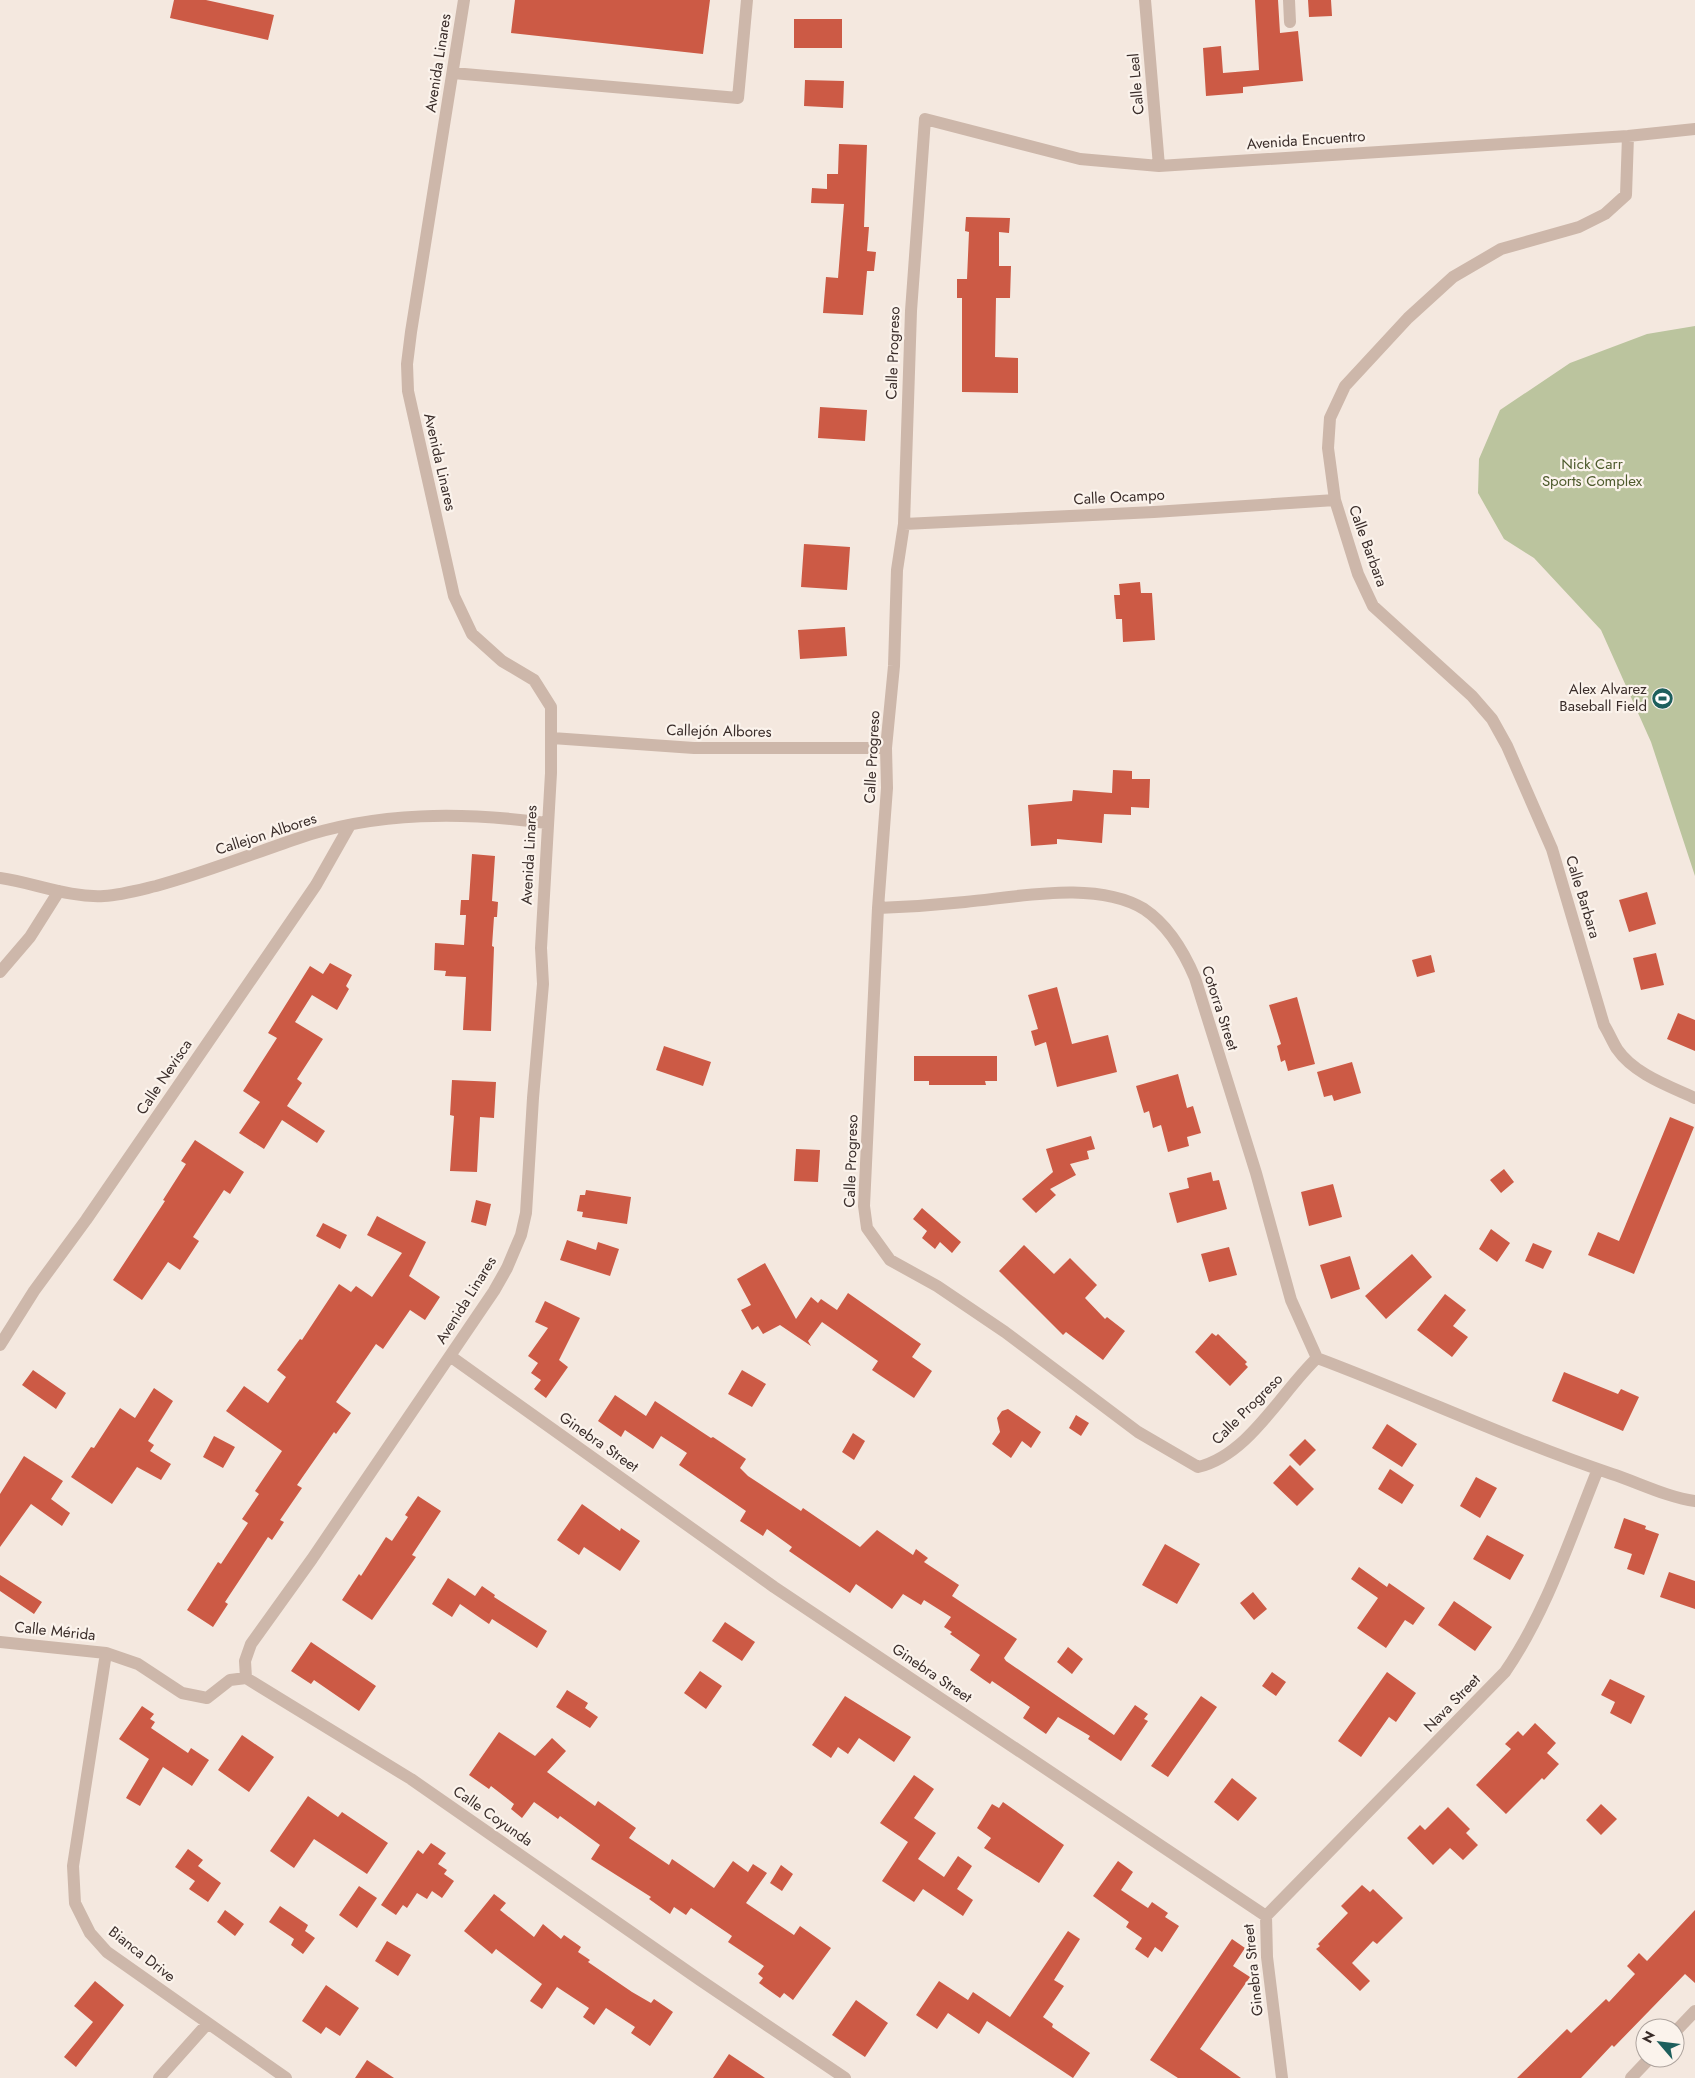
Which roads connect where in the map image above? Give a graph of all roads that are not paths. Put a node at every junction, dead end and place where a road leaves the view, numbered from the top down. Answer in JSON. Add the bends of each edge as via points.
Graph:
{"nodes":[{"id":1,"x":464,"y":0,"type":"edge"},
{"id":2,"x":747,"y":0,"type":"edge"},
{"id":3,"x":1146,"y":0,"type":"edge"},
{"id":4,"x":1289,"y":0,"type":"edge"},
{"id":5,"x":1290,"y":22,"type":"dead end"},
{"id":6,"x":453,"y":73,"type":"junction"},
{"id":7,"x":925,"y":119,"type":"joint"},
{"id":8,"x":1695,"y":129,"type":"edge"},
{"id":9,"x":1628,"y":136,"type":"junction"},
{"id":10,"x":1159,"y":166,"type":"junction"},
{"id":11,"x":1335,"y":500,"type":"junction"},
{"id":12,"x":904,"y":524,"type":"junction"},
{"id":13,"x":552,"y":738,"type":"junction"},
{"id":14,"x":886,"y":748,"type":"junction"},
{"id":15,"x":547,"y":823,"type":"junction"},
{"id":16,"x":350,"y":824,"type":"junction"},
{"id":17,"x":0,"y":878,"type":"edge"},
{"id":18,"x":59,"y":891,"type":"junction"},
{"id":19,"x":878,"y":908,"type":"junction"},
{"id":20,"x":0,"y":972,"type":"edge"},
{"id":21,"x":1695,"y":1098,"type":"edge"},
{"id":22,"x":0,"y":1345,"type":"edge"},
{"id":23,"x":450,"y":1356,"type":"junction"},
{"id":24,"x":1317,"y":1358,"type":"junction"},
{"id":25,"x":1598,"y":1469,"type":"junction"},
{"id":26,"x":1695,"y":1501,"type":"edge"},
{"id":27,"x":0,"y":1642,"type":"edge"},
{"id":28,"x":106,"y":1653,"type":"junction"},
{"id":29,"x":246,"y":1678,"type":"junction"},
{"id":30,"x":1266,"y":1916,"type":"junction"},
{"id":31,"x":1695,"y":2011,"type":"edge"},
{"id":32,"x":1685,"y":2022,"type":"edge"},
{"id":33,"x":208,"y":2023,"type":"junction"},
{"id":34,"x":1640,"y":2068,"type":"edge"},
{"id":35,"x":159,"y":2078,"type":"edge"},
{"id":36,"x":286,"y":2078,"type":"edge"},
{"id":37,"x":845,"y":2078,"type":"edge"},
{"id":38,"x":1282,"y":2078,"type":"edge"},
{"id":39,"x":1630,"y":2078,"type":"edge"}],
"edges":[{"from":1,"to":6,"type":"street","name":"Avenida Linares"},
{"from":2,"to":6,"type":"street","via":[[738,98]]},
{"from":3,"to":10,"type":"street","name":"Calle Leal"},
{"from":4,"to":5,"type":"street"},
{"from":6,"to":13,"type":"street","name":"Avenida Linares","via":[[410,332],[408,391],[454,596],[472,634],[502,661],[534,680],[551,708]]},
{"from":7,"to":10,"type":"street","name":"Avenida Encuentro","via":[[1080,159]]},
{"from":7,"to":12,"type":"street","name":"Calle Progreso","via":[[911,311]]},
{"from":8,"to":9,"type":"street","name":"Avenida Encuentro"},
{"from":9,"to":10,"type":"street","name":"Avenida Encuentro"},
{"from":9,"to":11,"type":"street","name":"Calle Barbara","via":[[1626,195],[1605,214],[1578,227],[1501,249],[1453,277],[1408,318],[1345,386],[1330,418],[1328,448]]},
{"from":11,"to":12,"type":"street","name":"Calle Ocampo"},
{"from":11,"to":21,"type":"street","name":"Calle Barbara","via":[[1358,574],[1373,606],[1472,696],[1492,719],[1507,746],[1552,849],[1604,1025],[1618,1050],[1652,1078]]},
{"from":12,"to":14,"type":"street","name":"Calle Progreso","via":[[897,570],[894,666]]},
{"from":13,"to":14,"type":"street","name":"Callejón Albores","via":[[694,748]]},
{"from":13,"to":15,"type":"street","name":"Avenida Linares"},
{"from":14,"to":19,"type":"street","name":"Calle Progreso","via":[[887,788]]},
{"from":15,"to":16,"type":"street","name":"Callejon Albores","via":[[446,815]]},
{"from":15,"to":23,"type":"street","name":"Avenida Linares","via":[[541,948],[543,984],[526,1213],[507,1268]]},
{"from":16,"to":18,"type":"street","name":"Callejon Albores","via":[[135,891],[84,897]]},
{"from":16,"to":22,"type":"street","name":"Calle Nevisca","via":[[316,885]]},
{"from":17,"to":18,"type":"street","name":"Callejon Albores"},
{"from":18,"to":20,"type":"street","via":[[30,937]]},
{"from":19,"to":24,"type":"street","name":"Cotorra Street","via":[[1078,893],[1113,897],[1143,909],[1166,928],[1195,978],[1292,1300]]},
{"from":19,"to":24,"type":"street","name":"Calle Progreso","via":[[864,1206],[867,1228],[890,1260],[937,1286],[1005,1332],[1138,1432],[1198,1466],[1214,1463],[1245,1438]]},
{"from":23,"to":29,"type":"street","name":"Avenida Linares","via":[[251,1644],[245,1661]]},
{"from":23,"to":30,"type":"street","name":"Ginebra Street","via":[[774,1587]]},
{"from":24,"to":25,"type":"street"},
{"from":25,"to":26,"type":"street"},
{"from":25,"to":30,"type":"street","name":"Nava Street","via":[[1540,1614],[1504,1672]]},
{"from":27,"to":28,"type":"street","name":"Calle Mérida"},
{"from":28,"to":29,"type":"street","via":[[138,1664],[182,1693],[207,1698],[230,1680]]},
{"from":28,"to":33,"type":"street","name":"Bianca Drive","via":[[77,1827],[73,1866],[75,1903],[90,1933],[108,1952]]},
{"from":29,"to":37,"type":"street","name":"Calle Coyunda","via":[[411,1779]]},
{"from":30,"to":38,"type":"street","name":"Ginebra Street","via":[[1267,1957]]},
{"from":31,"to":32,"type":"street"},
{"from":33,"to":35,"type":"street"},
{"from":33,"to":36,"type":"street","name":"Bianca Drive"},
{"from":34,"to":39,"type":"street"}]}
